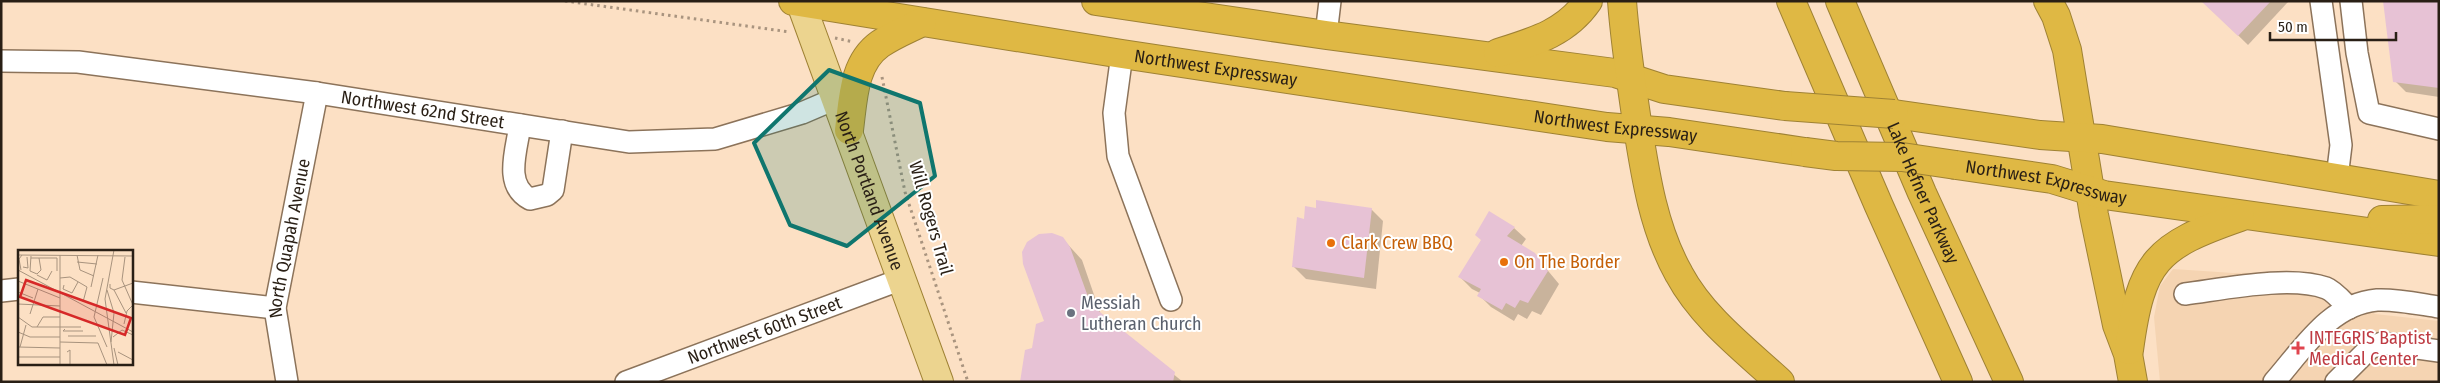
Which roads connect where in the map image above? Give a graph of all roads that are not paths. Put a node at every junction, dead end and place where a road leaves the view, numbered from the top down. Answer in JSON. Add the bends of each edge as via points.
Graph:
{"nodes":[{"id":1,"x":1096,"y":1,"type":"edge"},
{"id":2,"x":1330,"y":1,"type":"edge"},
{"id":3,"x":1588,"y":1,"type":"edge"},
{"id":4,"x":1622,"y":1,"type":"edge"},
{"id":5,"x":1791,"y":1,"type":"edge"},
{"id":6,"x":1840,"y":1,"type":"edge"},
{"id":7,"x":2048,"y":1,"type":"edge"},
{"id":8,"x":2321,"y":1,"type":"edge"},
{"id":9,"x":2351,"y":1,"type":"edge"},
{"id":10,"x":798,"y":2,"type":"edge"},
{"id":11,"x":922,"y":22,"type":"junction"},
{"id":12,"x":1326,"y":35,"type":"junction"},
{"id":13,"x":2357,"y":53,"type":"junction"},
{"id":14,"x":1122,"y":54,"type":"junction"},
{"id":15,"x":1490,"y":56,"type":"junction"},
{"id":16,"x":2329,"y":57,"type":"junction"},
{"id":17,"x":1,"y":61,"type":"edge"},
{"id":18,"x":1630,"y":78,"type":"junction"},
{"id":19,"x":317,"y":94,"type":"junction"},
{"id":20,"x":837,"y":98,"type":"junction"},
{"id":21,"x":520,"y":125,"type":"junction"},
{"id":22,"x":2439,"y":129,"type":"edge"},
{"id":23,"x":849,"y":130,"type":"junction"},
{"id":24,"x":1638,"y":130,"type":"junction"},
{"id":25,"x":562,"y":131,"type":"junction"},
{"id":26,"x":2080,"y":137,"type":"junction"},
{"id":27,"x":2337,"y":178,"type":"junction"},
{"id":28,"x":2089,"y":190,"type":"junction"},
{"id":29,"x":2439,"y":195,"type":"edge"},
{"id":30,"x":2244,"y":216,"type":"junction"},
{"id":31,"x":2439,"y":219,"type":"edge"},
{"id":32,"x":2298,"y":222,"type":"junction"},
{"id":33,"x":2439,"y":242,"type":"edge"},
{"id":34,"x":902,"y":279,"type":"junction"},
{"id":35,"x":18,"y":289,"type":"edge"},
{"id":36,"x":1,"y":291,"type":"edge"},
{"id":37,"x":132,"y":292,"type":"edge"},
{"id":38,"x":2185,"y":294,"type":"dead end"},
{"id":39,"x":1171,"y":300,"type":"dead end"},
{"id":40,"x":2439,"y":307,"type":"edge"},
{"id":41,"x":275,"y":308,"type":"junction"},
{"id":42,"x":2349,"y":308,"type":"junction"},
{"id":43,"x":2439,"y":351,"type":"edge"},
{"id":44,"x":2128,"y":354,"type":"junction"},
{"id":45,"x":287,"y":382,"type":"edge"},
{"id":46,"x":626,"y":382,"type":"edge"},
{"id":47,"x":939,"y":382,"type":"edge"},
{"id":48,"x":1780,"y":382,"type":"edge"},
{"id":49,"x":1958,"y":382,"type":"edge"},
{"id":50,"x":2009,"y":382,"type":"edge"},
{"id":51,"x":2133,"y":382,"type":"edge"},
{"id":52,"x":2274,"y":382,"type":"edge"},
{"id":53,"x":2336,"y":382,"type":"edge"}],
"edges":[{"from":1,"to":12,"type":"highway"},
{"from":2,"to":12,"type":"street"},
{"from":3,"to":15,"type":"highway","via":[[1563,28],[1542,39]]},
{"from":4,"to":18,"type":"highway"},
{"from":5,"to":49,"type":"highway"},
{"from":6,"to":50,"type":"highway","name":"Lake Hefner Parkway","via":[[1926,202]]},
{"from":7,"to":26,"type":"highway","via":[[2067,50]]},
{"from":8,"to":16,"type":"street"},
{"from":9,"to":13,"type":"street"},
{"from":10,"to":11,"type":"highway","name":"Northwest Expressway"},
{"from":10,"to":20,"type":"main road","name":"North Portland Avenue"},
{"from":11,"to":14,"type":"highway","name":"Northwest Expressway"},
{"from":11,"to":23,"type":"highway","via":[[880,44],[866,58],[856,80]]},
{"from":12,"to":15,"type":"highway"},
{"from":13,"to":16,"type":"street"},
{"from":13,"to":22,"type":"street","via":[[2369,112]]},
{"from":14,"to":24,"type":"highway","name":"Northwest Expressway"},
{"from":14,"to":39,"type":"street","via":[[1114,113],[1118,156]]},
{"from":15,"to":18,"type":"highway","via":[[1615,73]]},
{"from":16,"to":27,"type":"street","via":[[2341,145]]},
{"from":17,"to":19,"type":"street","name":"Northwest 62nd Street","via":[[78,62]]},
{"from":18,"to":24,"type":"highway"},
{"from":18,"to":26,"type":"highway","bridge":true,"via":[[1664,89],[1785,106],[1894,114],[2040,135]]},
{"from":19,"to":21,"type":"street","name":"Northwest 62nd Street"},
{"from":19,"to":41,"type":"street","name":"North Quapah Avenue"},
{"from":20,"to":23,"type":"main road","name":"North Portland Avenue"},
{"from":20,"to":25,"type":"street","name":"Northwest 62nd Street","via":[[802,113],[715,139],[703,130],[630,142]]},
{"from":21,"to":25,"type":"street","name":"Northwest 62nd Street"},
{"from":21,"to":25,"type":"street","via":[[513,179],[516,188],[530,199],[547,196],[553,190]]},
{"from":23,"to":34,"type":"main road","name":"North Portland Avenue"},
{"from":24,"to":28,"type":"highway","name":"Northwest Expressway","bridge":true,"via":[[1836,156],[1902,157],[2052,178]]},
{"from":24,"to":48,"type":"highway","via":[[1661,233],[1679,275],[1702,308]]},
{"from":26,"to":27,"type":"highway"},
{"from":26,"to":28,"type":"highway"},
{"from":27,"to":29,"type":"highway"},
{"from":28,"to":30,"type":"highway","name":"Northwest Expressway"},
{"from":28,"to":44,"type":"highway","via":[[2117,325]]},
{"from":30,"to":32,"type":"highway","name":"Northwest Expressway"},
{"from":30,"to":44,"type":"highway","via":[[2179,241],[2161,257],[2138,294]]},
{"from":31,"to":32,"type":"highway"},
{"from":32,"to":33,"type":"highway","name":"Northwest Expressway"},
{"from":34,"to":46,"type":"street","name":"Northwest 60th Street"},
{"from":34,"to":47,"type":"main road","name":"North Portland Avenue"},
{"from":35,"to":36,"type":"street"},
{"from":37,"to":41,"type":"street"},
{"from":38,"to":42,"type":"street","via":[[2233,296],[2308,283],[2328,288]]},
{"from":40,"to":42,"type":"street","via":[[2376,300]]},
{"from":41,"to":45,"type":"street","name":"North Quapah Avenue"},
{"from":42,"to":52,"type":"street","via":[[2329,319]]},
{"from":43,"to":53,"type":"street","via":[[2382,344],[2370,348]]},
{"from":44,"to":51,"type":"highway"}]}
